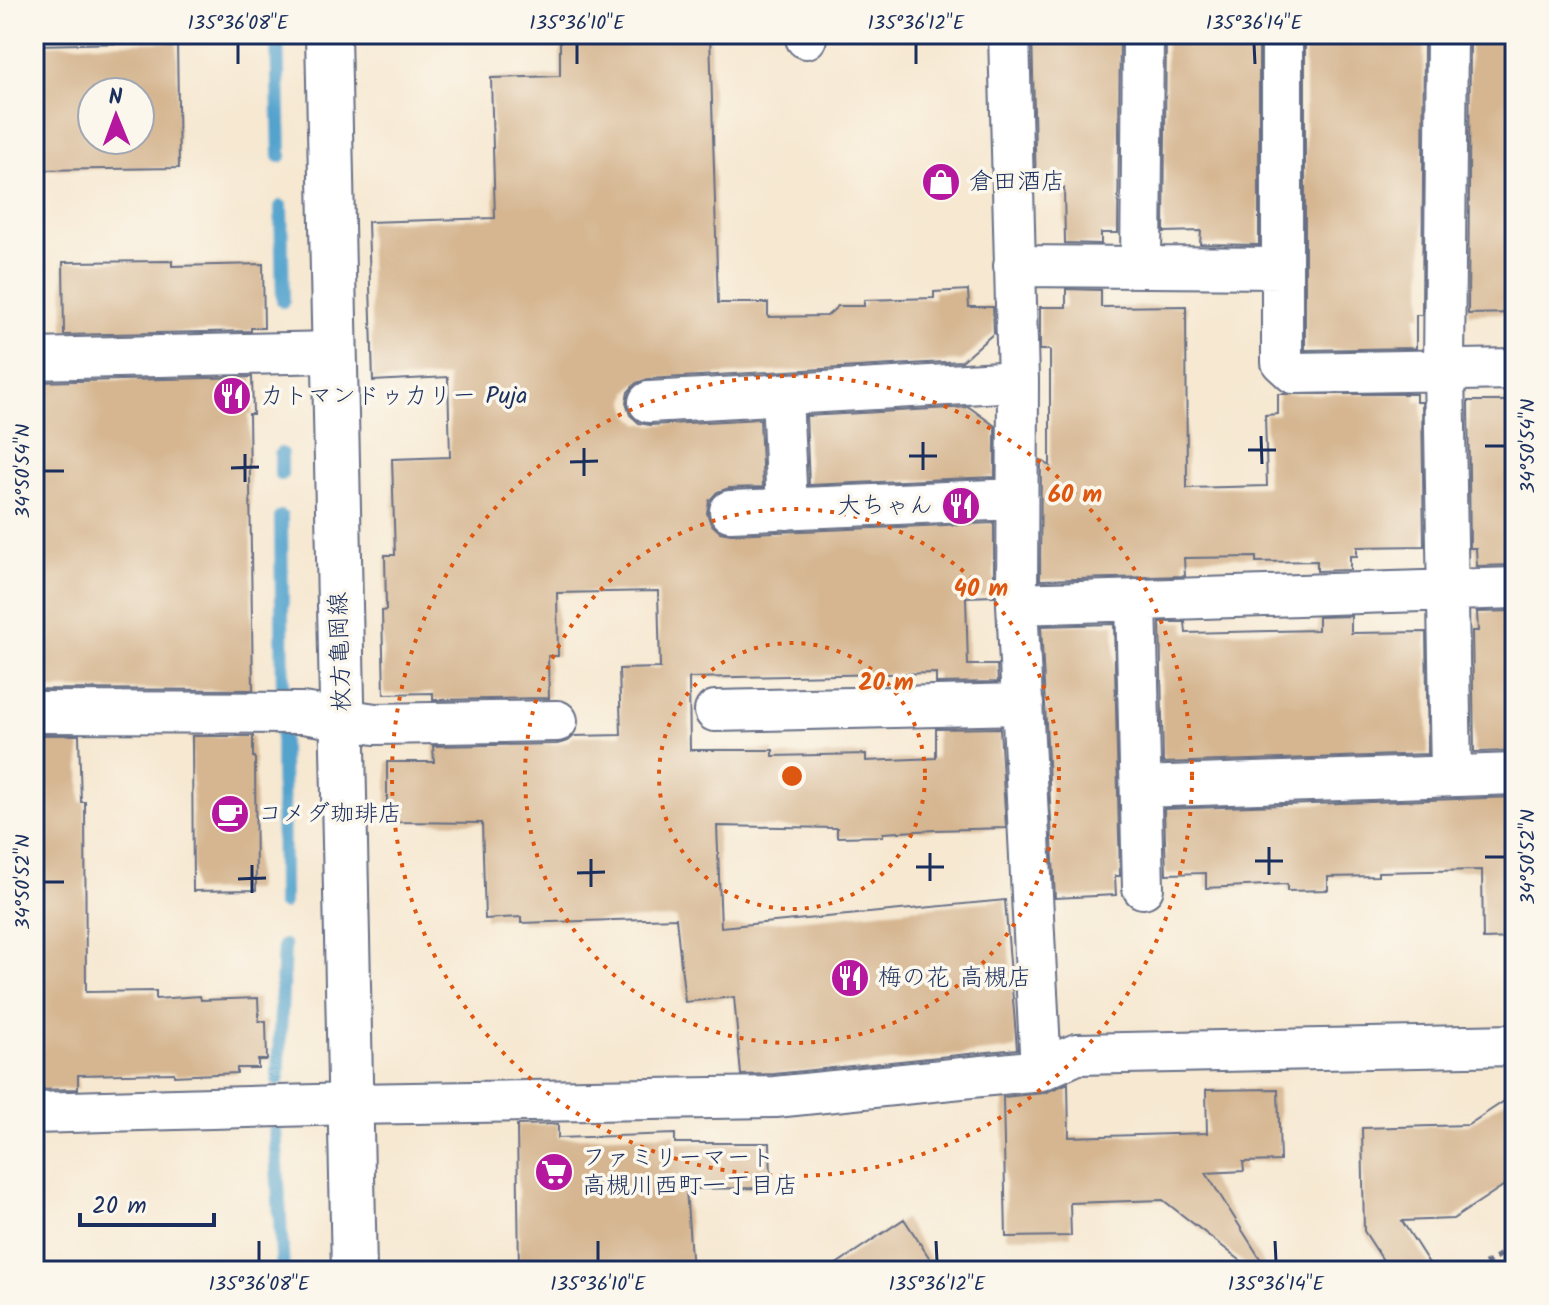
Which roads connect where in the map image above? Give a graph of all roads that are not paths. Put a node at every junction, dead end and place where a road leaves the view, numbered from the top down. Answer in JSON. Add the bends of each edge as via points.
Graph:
{"nodes":[{"id":1,"x":328,"y":34,"type":"edge"},
{"id":2,"x":1009,"y":34,"type":"edge"},
{"id":3,"x":1143,"y":34,"type":"edge"},
{"id":4,"x":1282,"y":34,"type":"edge"},
{"id":5,"x":1447,"y":34,"type":"edge"},
{"id":6,"x":1014,"y":266,"type":"junction"},
{"id":7,"x":1141,"y":266,"type":"junction"},
{"id":8,"x":1281,"y":268,"type":"junction"},
{"id":9,"x":333,"y":352,"type":"junction"},
{"id":10,"x":34,"y":359,"type":"edge"},
{"id":11,"x":1515,"y":369,"type":"edge"},
{"id":12,"x":1444,"y":370,"type":"junction"},
{"id":13,"x":1018,"y":381,"type":"junction"},
{"id":14,"x":782,"y":394,"type":"junction"},
{"id":15,"x":649,"y":402,"type":"dead end"},
{"id":16,"x":1017,"y":499,"type":"junction"},
{"id":17,"x":787,"y":509,"type":"junction"},
{"id":18,"x":730,"y":511,"type":"dead end"},
{"id":19,"x":1515,"y":588,"type":"edge"},
{"id":20,"x":1447,"y":590,"type":"junction"},
{"id":21,"x":1136,"y":600,"type":"junction"},
{"id":22,"x":1017,"y":604,"type":"junction"},
{"id":23,"x":1023,"y":704,"type":"junction"},
{"id":24,"x":715,"y":711,"type":"dead end"},
{"id":25,"x":34,"y":712,"type":"edge"},
{"id":26,"x":343,"y":719,"type":"junction"},
{"id":27,"x":557,"y":721,"type":"dead end"},
{"id":28,"x":1515,"y":774,"type":"edge"},
{"id":29,"x":1451,"y":775,"type":"junction"},
{"id":30,"x":1141,"y":787,"type":"junction"},
{"id":31,"x":1143,"y":888,"type":"dead end"},
{"id":32,"x":1515,"y":1045,"type":"edge"},
{"id":33,"x":1041,"y":1070,"type":"junction"},
{"id":34,"x":351,"y":1104,"type":"junction"},
{"id":35,"x":34,"y":1113,"type":"edge"},
{"id":36,"x":354,"y":1271,"type":"edge"}],
"edges":[{"from":1,"to":9,"type":"main road","name":"枚方亀岡線"},
{"from":2,"to":6,"type":"street"},
{"from":3,"to":7,"type":"street"},
{"from":4,"to":8,"type":"street"},
{"from":5,"to":12,"type":"street"},
{"from":6,"to":7,"type":"street"},
{"from":6,"to":13,"type":"street"},
{"from":7,"to":8,"type":"street"},
{"from":8,"to":12,"type":"street","via":[[1282,362],[1294,373]]},
{"from":9,"to":10,"type":"street"},
{"from":9,"to":26,"type":"main road","name":"枚方亀岡線"},
{"from":11,"to":12,"type":"street"},
{"from":12,"to":20,"type":"street"},
{"from":13,"to":14,"type":"street"},
{"from":13,"to":16,"type":"street"},
{"from":14,"to":15,"type":"street"},
{"from":14,"to":17,"type":"street"},
{"from":16,"to":17,"type":"street"},
{"from":16,"to":22,"type":"street"},
{"from":17,"to":18,"type":"street"},
{"from":19,"to":20,"type":"street"},
{"from":20,"to":21,"type":"street"},
{"from":20,"to":29,"type":"street"},
{"from":21,"to":22,"type":"street"},
{"from":21,"to":30,"type":"street"},
{"from":22,"to":23,"type":"street"},
{"from":23,"to":24,"type":"street"},
{"from":23,"to":33,"type":"street"},
{"from":25,"to":26,"type":"street","via":[[302,713]]},
{"from":26,"to":27,"type":"street","via":[[375,724]]},
{"from":26,"to":34,"type":"main road","name":"枚方亀岡線"},
{"from":28,"to":29,"type":"street"},
{"from":29,"to":30,"type":"street"},
{"from":30,"to":31,"type":"street"},
{"from":32,"to":33,"type":"street","via":[[1077,1054]]},
{"from":33,"to":34,"type":"street","via":[[775,1097]]},
{"from":34,"to":35,"type":"street"},
{"from":34,"to":36,"type":"main road","name":"枚方亀岡線"}]}
